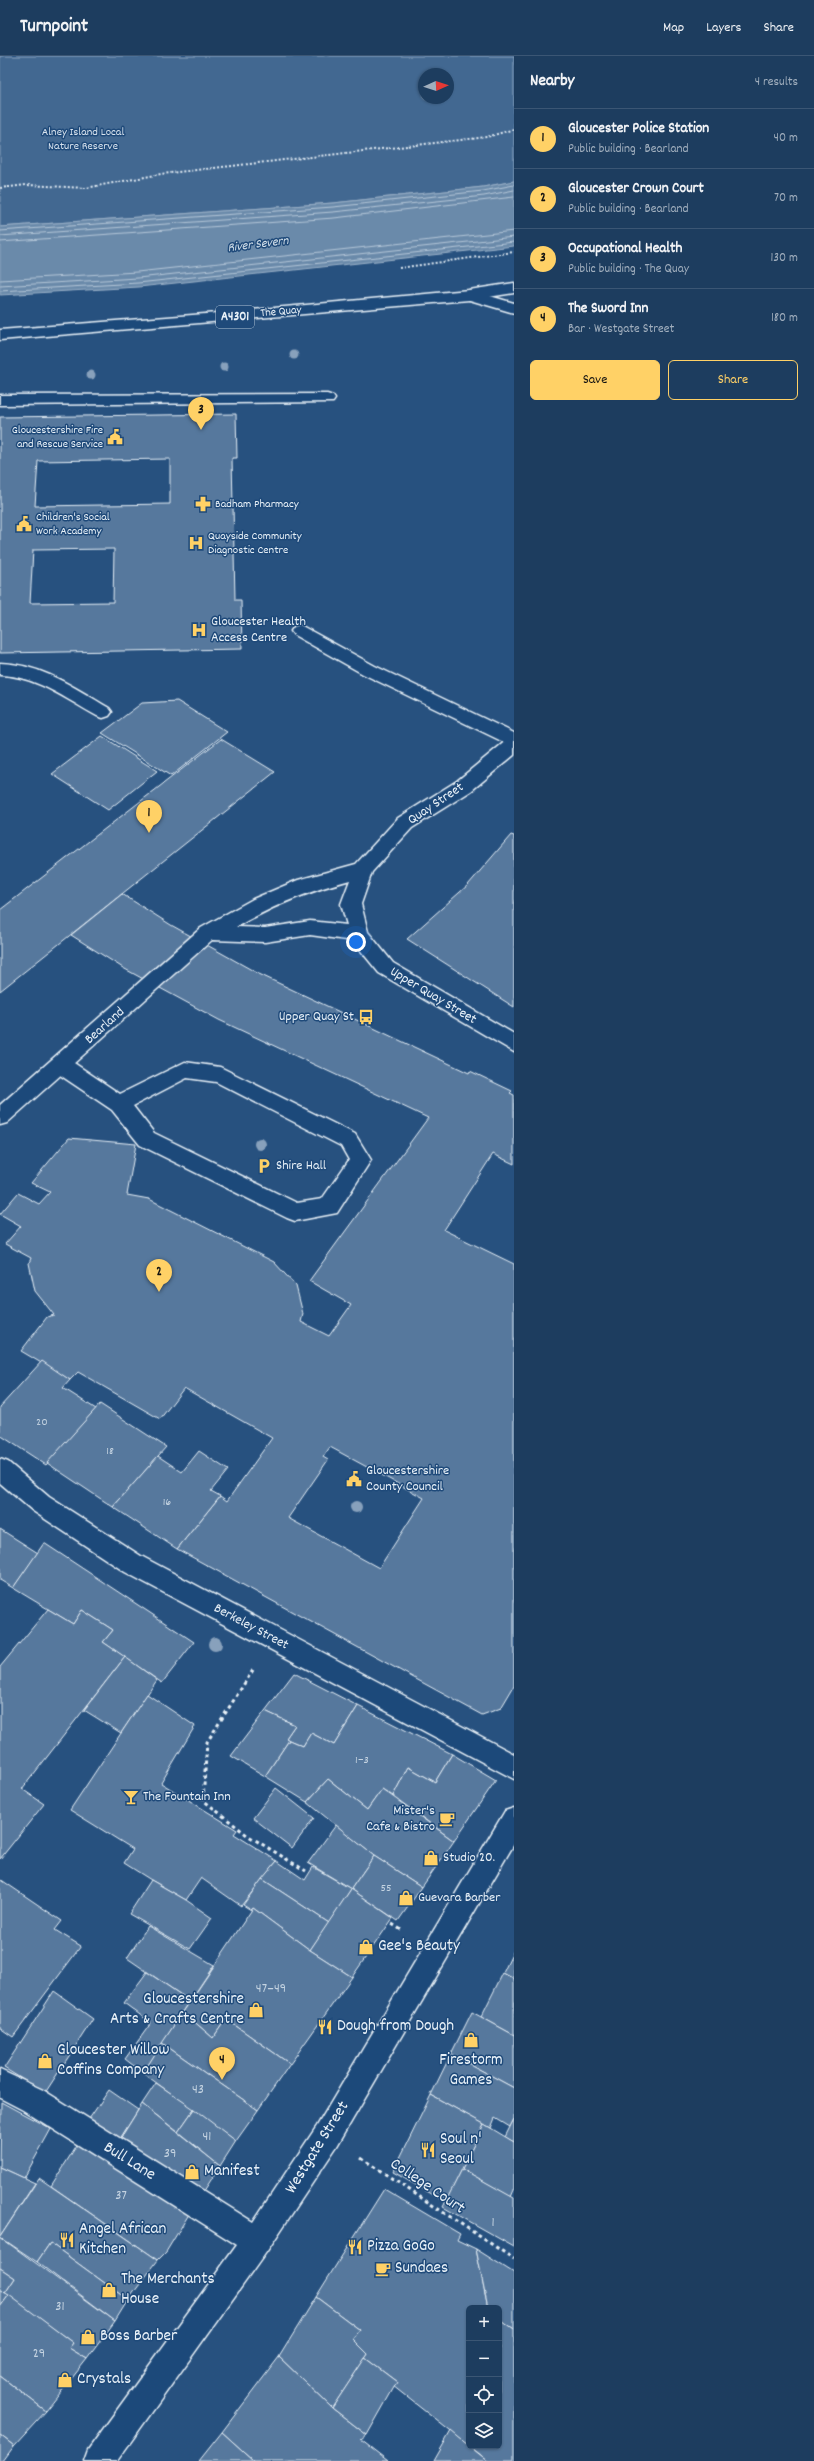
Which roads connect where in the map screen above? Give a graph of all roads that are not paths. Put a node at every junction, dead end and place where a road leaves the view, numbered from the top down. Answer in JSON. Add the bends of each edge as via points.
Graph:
{"nodes":[{"id":1,"x":514,"y":288,"type":"edge"},
{"id":2,"x":469,"y":295,"type":"junction"},
{"id":3,"x":514,"y":308,"type":"edge"},
{"id":4,"x":0,"y":335,"type":"edge"},
{"id":5,"x":327,"y":399,"type":"dead end"},
{"id":6,"x":0,"y":400,"type":"edge"},
{"id":7,"x":300,"y":631,"type":"dead end"},
{"id":8,"x":0,"y":669,"type":"edge"},
{"id":9,"x":104,"y":712,"type":"dead end"},
{"id":10,"x":514,"y":741,"type":"edge"},
{"id":11,"x":514,"y":745,"type":"edge"},
{"id":12,"x":363,"y":869,"type":"junction"},
{"id":13,"x":208,"y":933,"type":"junction"},
{"id":14,"x":359,"y":934,"type":"junction"},
{"id":15,"x":514,"y":1044,"type":"edge"},
{"id":16,"x":61,"y":1065,"type":"junction"},
{"id":17,"x":118,"y":1104,"type":"junction"},
{"id":18,"x":0,"y":1116,"type":"edge"},
{"id":19,"x":0,"y":1469,"type":"edge"},
{"id":20,"x":514,"y":1767,"type":"edge"},
{"id":21,"x":514,"y":1820,"type":"edge"},
{"id":22,"x":0,"y":2084,"type":"edge"},
{"id":23,"x":257,"y":2241,"type":"junction"},
{"id":24,"x":99,"y":2461,"type":"edge"}],
"edges":[{"from":1,"to":2,"type":"street","name":"The Quay","number":"A4301"},
{"from":2,"to":3,"type":"street"},
{"from":2,"to":4,"type":"street","name":"The Quay","number":"A4301"},
{"from":5,"to":6,"type":"street"},
{"from":7,"to":10,"type":"street","via":[[369,670]]},
{"from":8,"to":9,"type":"street","via":[[11,668],[30,673]]},
{"from":11,"to":12,"type":"street","name":"Quay Street","via":[[464,786],[405,824]]},
{"from":12,"to":13,"type":"street","name":"Bearland","via":[[305,885],[260,904]]},
{"from":12,"to":14,"type":"street","name":"Upper Quay Street","via":[[351,904]]},
{"from":13,"to":14,"type":"street","via":[[265,935],[310,928]]},
{"from":13,"to":16,"type":"street","name":"Bearland"},
{"from":14,"to":15,"type":"street","name":"Upper Quay Street","via":[[386,968]]},
{"from":16,"to":17,"type":"street"},
{"from":16,"to":18,"type":"street","name":"Bearland"},
{"from":17,"to":17,"type":"street","via":[[185,1070],[220,1075],[348,1140],[360,1160],[329,1207],[295,1212],[147,1139]]},
{"from":19,"to":20,"type":"street","name":"Berkeley Street","via":[[42,1504],[134,1564]]},
{"from":21,"to":23,"type":"street","name":"Westgate Street","via":[[327,2136]]},
{"from":22,"to":23,"type":"street","name":"Bull Lane","via":[[33,2100]]},
{"from":23,"to":24,"type":"street","name":"Westgate Street"}]}
